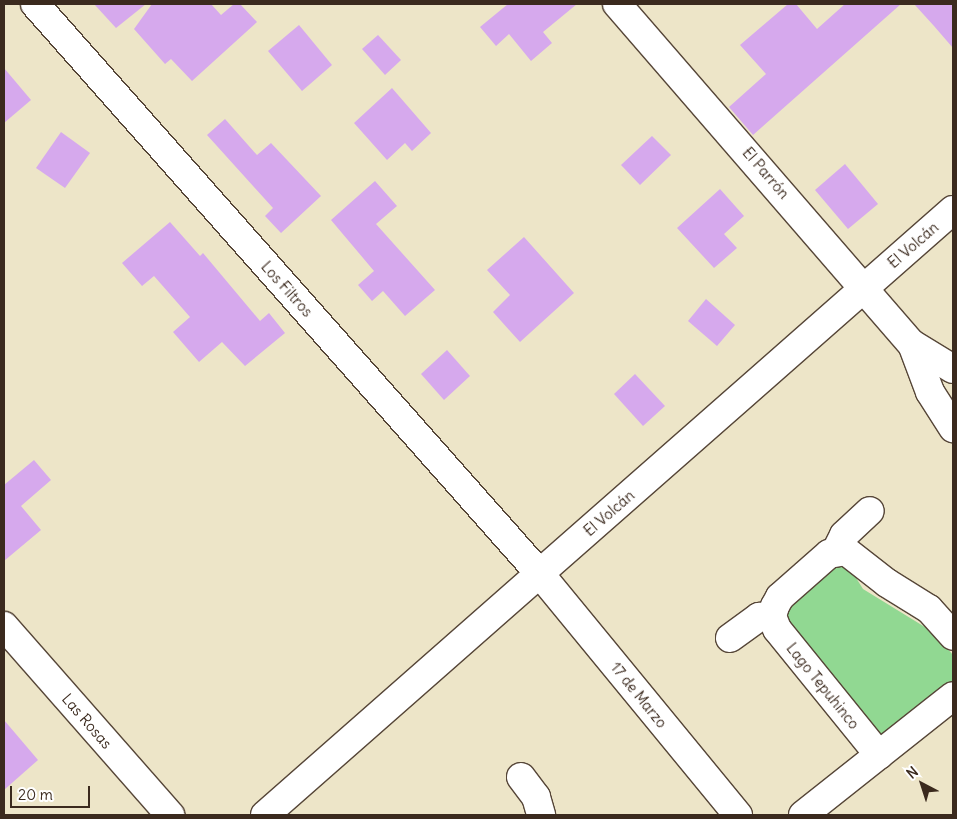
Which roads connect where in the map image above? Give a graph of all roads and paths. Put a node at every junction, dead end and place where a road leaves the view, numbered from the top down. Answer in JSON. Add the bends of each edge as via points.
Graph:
{"nodes":[{"id":1,"x":35,"y":4,"type":"edge"},
{"id":2,"x":617,"y":4,"type":"edge"},
{"id":3,"x":953,"y":210,"type":"edge"},
{"id":4,"x":866,"y":287,"type":"junction"},
{"id":5,"x":912,"y":344,"type":"junction"},
{"id":6,"x":953,"y":369,"type":"edge"},
{"id":7,"x":953,"y":428,"type":"edge"},
{"id":8,"x":870,"y":511,"type":"dead end"},
{"id":9,"x":836,"y":551,"type":"junction"},
{"id":10,"x":540,"y":574,"type":"junction"},
{"id":11,"x":772,"y":616,"type":"junction"},
{"id":12,"x":4,"y":626,"type":"edge"},
{"id":13,"x":953,"y":636,"type":"edge"},
{"id":14,"x":730,"y":638,"type":"dead end"},
{"id":15,"x":953,"y":696,"type":"edge"},
{"id":16,"x":879,"y":755,"type":"junction"},
{"id":17,"x":521,"y":777,"type":"dead end"},
{"id":18,"x":170,"y":815,"type":"edge"},
{"id":19,"x":265,"y":815,"type":"edge"},
{"id":20,"x":541,"y":815,"type":"edge"},
{"id":21,"x":738,"y":815,"type":"edge"},
{"id":22,"x":803,"y":815,"type":"edge"}],
"edges":[{"from":1,"to":10,"type":"street","name":"Los Filtros"},
{"from":2,"to":4,"type":"street","name":"El Parrón"},
{"from":3,"to":4,"type":"street","name":"El Volcán"},
{"from":4,"to":5,"type":"street","name":"El Parrón"},
{"from":4,"to":10,"type":"street","name":"El Volcán"},
{"from":5,"to":6,"type":"street","name":"El Parrón"},
{"from":5,"to":7,"type":"street","name":"El Parrón","via":[[930,392]]},
{"from":8,"to":9,"type":"street","via":[[844,535]]},
{"from":9,"to":11,"type":"street","via":[[780,597]]},
{"from":9,"to":13,"type":"street","via":[[854,554],[887,583],[929,609]]},
{"from":10,"to":19,"type":"street","name":"El Volcán"},
{"from":10,"to":21,"type":"street","name":"17 de Marzo"},
{"from":11,"to":14,"type":"street","via":[[759,617]]},
{"from":11,"to":16,"type":"street","name":"Lago Tepuhinco","via":[[777,629]]},
{"from":12,"to":18,"type":"street","name":"Las Rosas"},
{"from":15,"to":16,"type":"street"},
{"from":16,"to":22,"type":"street"},
{"from":17,"to":20,"type":"street","via":[[536,797]]}]}
